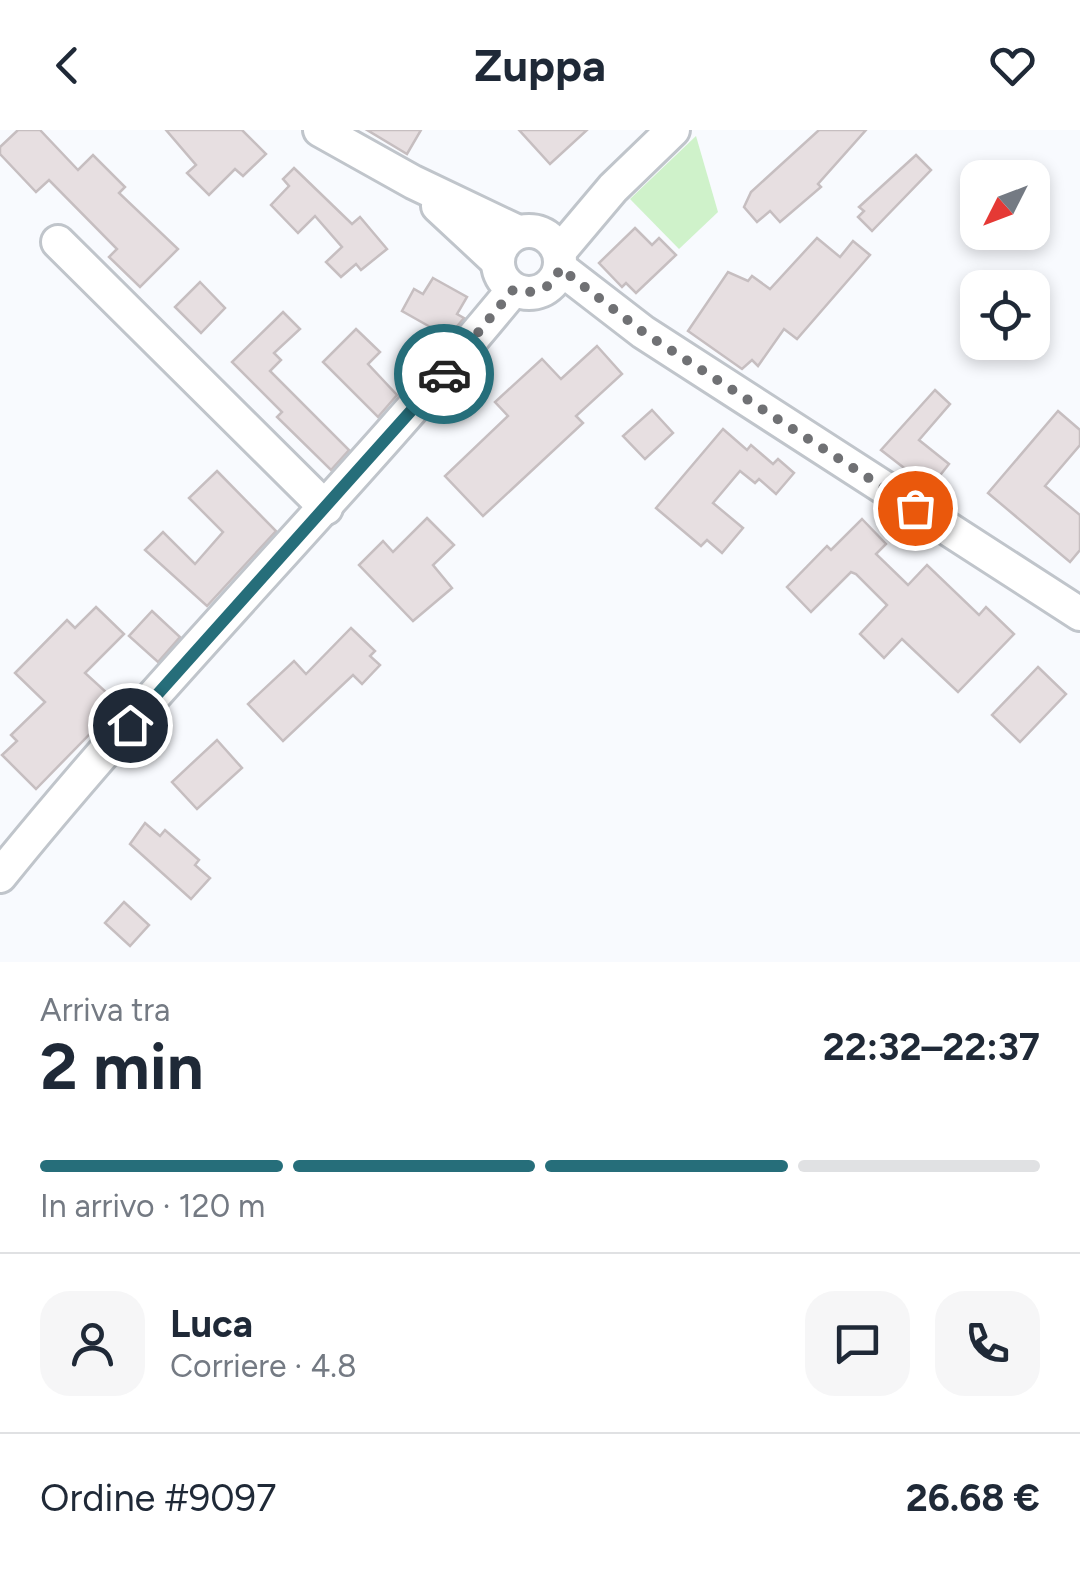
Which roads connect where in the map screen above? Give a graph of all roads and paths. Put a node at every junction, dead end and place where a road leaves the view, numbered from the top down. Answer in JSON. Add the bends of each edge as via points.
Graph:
{"nodes":[{"id":1,"x":320,"y":130,"type":"edge"},
{"id":2,"x":673,"y":130,"type":"edge"},
{"id":3,"x":412,"y":182,"type":"junction"},
{"id":4,"x":58,"y":242,"type":"dead end"},
{"id":5,"x":544,"y":254,"type":"junction"},
{"id":6,"x":497,"y":261,"type":"junction"},
{"id":7,"x":513,"y":290,"type":"junction"},
{"id":8,"x":326,"y":508,"type":"junction"},
{"id":9,"x":1080,"y":614,"type":"edge"},
{"id":10,"x":0,"y":876,"type":"edge"}],
"edges":[{"from":1,"to":3,"type":"street"},
{"from":2,"to":5,"type":"street"},
{"from":3,"to":5,"type":"street"},
{"from":3,"to":6,"type":"street"},
{"from":4,"to":8,"type":"street"},
{"from":5,"to":6,"type":"street","via":[[503,244]]},
{"from":5,"to":7,"type":"street","via":[[530,294]]},
{"from":5,"to":9,"type":"street","via":[[643,332]]},
{"from":6,"to":7,"type":"street"},
{"from":7,"to":8,"type":"street"},
{"from":8,"to":10,"type":"street"}]}
